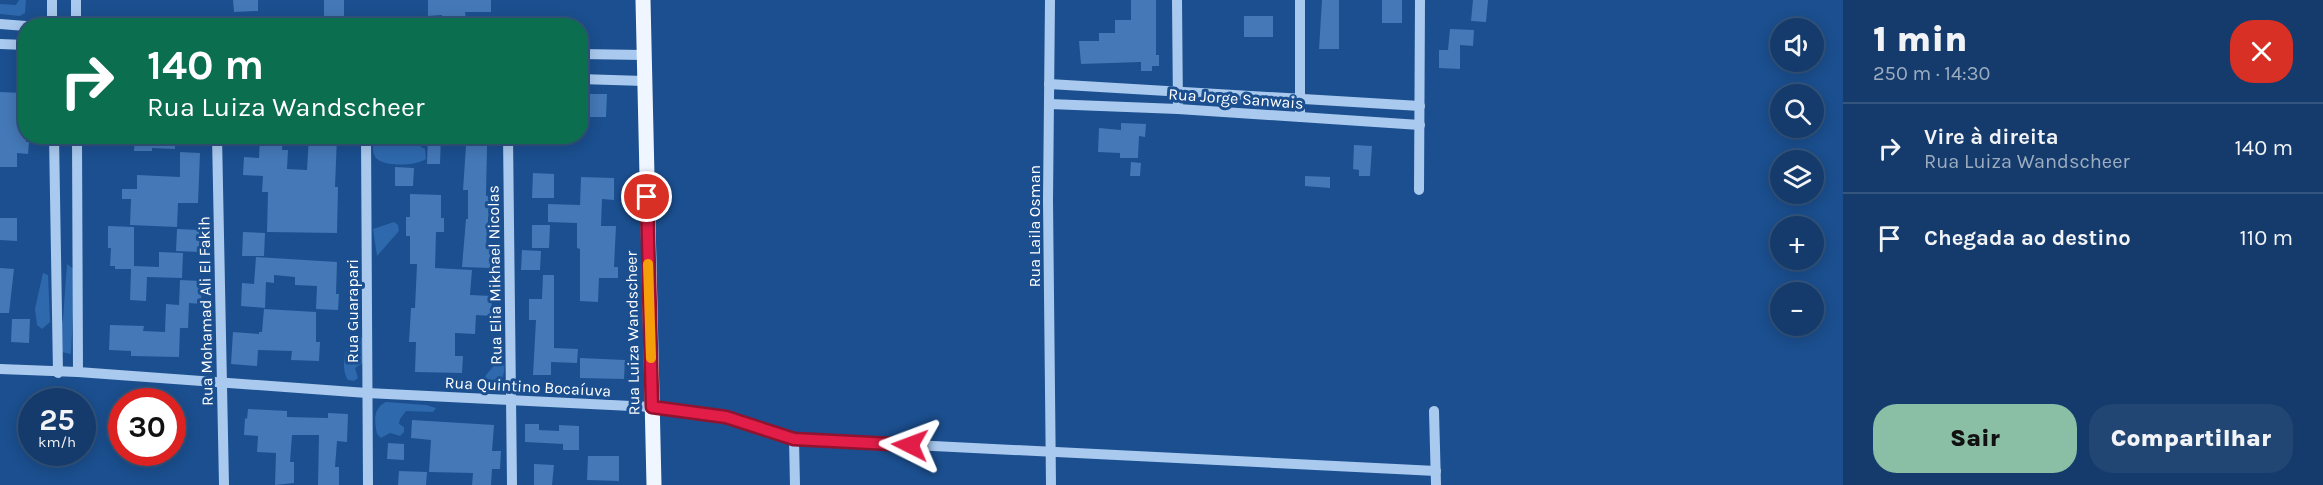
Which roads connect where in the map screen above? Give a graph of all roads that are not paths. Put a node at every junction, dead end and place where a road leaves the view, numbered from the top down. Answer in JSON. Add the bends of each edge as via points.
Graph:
{"nodes":[{"id":1,"x":52,"y":0,"type":"edge"},
{"id":2,"x":76,"y":0,"type":"edge"},
{"id":3,"x":643,"y":0,"type":"edge"},
{"id":4,"x":1050,"y":0,"type":"edge"},
{"id":5,"x":1177,"y":0,"type":"edge"},
{"id":6,"x":1300,"y":0,"type":"edge"},
{"id":7,"x":1420,"y":0,"type":"edge"},
{"id":8,"x":52,"y":18,"type":"edge"},
{"id":9,"x":76,"y":18,"type":"edge"},
{"id":10,"x":0,"y":24,"type":"edge"},
{"id":11,"x":18,"y":25,"type":"edge"},
{"id":12,"x":0,"y":44,"type":"edge"},
{"id":13,"x":18,"y":45,"type":"edge"},
{"id":14,"x":588,"y":54,"type":"edge"},
{"id":15,"x":643,"y":55,"type":"junction"},
{"id":16,"x":588,"y":79,"type":"edge"},
{"id":17,"x":644,"y":81,"type":"junction"},
{"id":18,"x":1049,"y":84,"type":"junction"},
{"id":19,"x":1178,"y":91,"type":"junction"},
{"id":20,"x":1301,"y":100,"type":"junction"},
{"id":21,"x":1049,"y":104,"type":"junction"},
{"id":22,"x":1420,"y":106,"type":"junction"},
{"id":23,"x":1178,"y":109,"type":"junction"},
{"id":24,"x":1300,"y":117,"type":"junction"},
{"id":25,"x":1420,"y":125,"type":"junction"},
{"id":26,"x":54,"y":144,"type":"edge"},
{"id":27,"x":77,"y":144,"type":"edge"},
{"id":28,"x":217,"y":144,"type":"edge"},
{"id":29,"x":366,"y":144,"type":"edge"},
{"id":30,"x":508,"y":144,"type":"edge"},
{"id":31,"x":1419,"y":190,"type":"dead end"},
{"id":32,"x":0,"y":369,"type":"edge"},
{"id":33,"x":78,"y":372,"type":"junction"},
{"id":34,"x":58,"y":373,"type":"junction"},
{"id":35,"x":222,"y":383,"type":"junction"},
{"id":36,"x":367,"y":393,"type":"junction"},
{"id":37,"x":511,"y":400,"type":"junction"},
{"id":38,"x":652,"y":407,"type":"junction"},
{"id":39,"x":1434,"y":411,"type":"dead end"},
{"id":40,"x":794,"y":439,"type":"junction"},
{"id":41,"x":1050,"y":451,"type":"junction"},
{"id":42,"x":1436,"y":471,"type":"junction"},
{"id":43,"x":224,"y":485,"type":"edge"},
{"id":44,"x":368,"y":485,"type":"edge"},
{"id":45,"x":512,"y":485,"type":"edge"},
{"id":46,"x":654,"y":485,"type":"edge"},
{"id":47,"x":795,"y":485,"type":"edge"},
{"id":48,"x":1051,"y":485,"type":"edge"},
{"id":49,"x":1436,"y":485,"type":"edge"}],
"edges":[{"from":1,"to":8,"type":"street"},
{"from":2,"to":9,"type":"street"},
{"from":3,"to":15,"type":"main road","name":"Rua Luiza Wandscheer"},
{"from":4,"to":18,"type":"street","name":"Rua Laila Osman"},
{"from":5,"to":19,"type":"street"},
{"from":6,"to":20,"type":"street"},
{"from":7,"to":22,"type":"street"},
{"from":10,"to":11,"type":"street"},
{"from":12,"to":13,"type":"street"},
{"from":14,"to":15,"type":"street"},
{"from":15,"to":17,"type":"main road","name":"Rua Luiza Wandscheer"},
{"from":16,"to":17,"type":"street"},
{"from":17,"to":38,"type":"main road","name":"Rua Luiza Wandscheer"},
{"from":18,"to":19,"type":"street","name":"Rua Jorge Sanwais"},
{"from":18,"to":21,"type":"street","name":"Rua Laila Osman"},
{"from":19,"to":20,"type":"street","name":"Rua Jorge Sanwais"},
{"from":19,"to":23,"type":"street"},
{"from":20,"to":22,"type":"street","name":"Rua Jorge Sanwais"},
{"from":20,"to":24,"type":"street"},
{"from":21,"to":23,"type":"street","name":"Rua Jorge Sanwais"},
{"from":21,"to":41,"type":"street","name":"Rua Laila Osman"},
{"from":22,"to":25,"type":"street"},
{"from":23,"to":24,"type":"street","name":"Rua Jorge Sanwais"},
{"from":24,"to":25,"type":"street","name":"Rua Jorge Sanwais"},
{"from":25,"to":31,"type":"street"},
{"from":26,"to":34,"type":"street"},
{"from":27,"to":33,"type":"street"},
{"from":28,"to":35,"type":"street","name":"Rua Mohamad Ali El Fakih"},
{"from":29,"to":36,"type":"street","name":"Rua Guarapari"},
{"from":30,"to":37,"type":"street","name":"Rua Elia Mikhael Nicolas"},
{"from":32,"to":34,"type":"street","name":"Rua Quintino Bocaíuva"},
{"from":33,"to":34,"type":"street","name":"Rua Quintino Bocaíuva"},
{"from":33,"to":35,"type":"street","name":"Rua Quintino Bocaíuva"},
{"from":35,"to":36,"type":"street","name":"Rua Quintino Bocaíuva"},
{"from":35,"to":43,"type":"street","name":"Rua Mohamad Ali El Fakih"},
{"from":36,"to":37,"type":"street","name":"Rua Quintino Bocaíuva"},
{"from":36,"to":44,"type":"street","name":"Rua Guarapari"},
{"from":37,"to":38,"type":"street","name":"Rua Quintino Bocaíuva"},
{"from":37,"to":45,"type":"street","name":"Rua Elia Mikhael Nicolas"},
{"from":38,"to":40,"type":"street","name":"Rua Quintino Bocaíuva","via":[[726,417]]},
{"from":38,"to":46,"type":"main road","name":"Rua Luiza Wandscheer"},
{"from":39,"to":42,"type":"street"},
{"from":40,"to":41,"type":"street","name":"Rua Quintino Bocaíuva"},
{"from":40,"to":47,"type":"street"},
{"from":41,"to":42,"type":"street","name":"Rua Quintino Bocaíuva"},
{"from":41,"to":48,"type":"street","name":"Rua Laila Osman"},
{"from":42,"to":49,"type":"street"}]}
